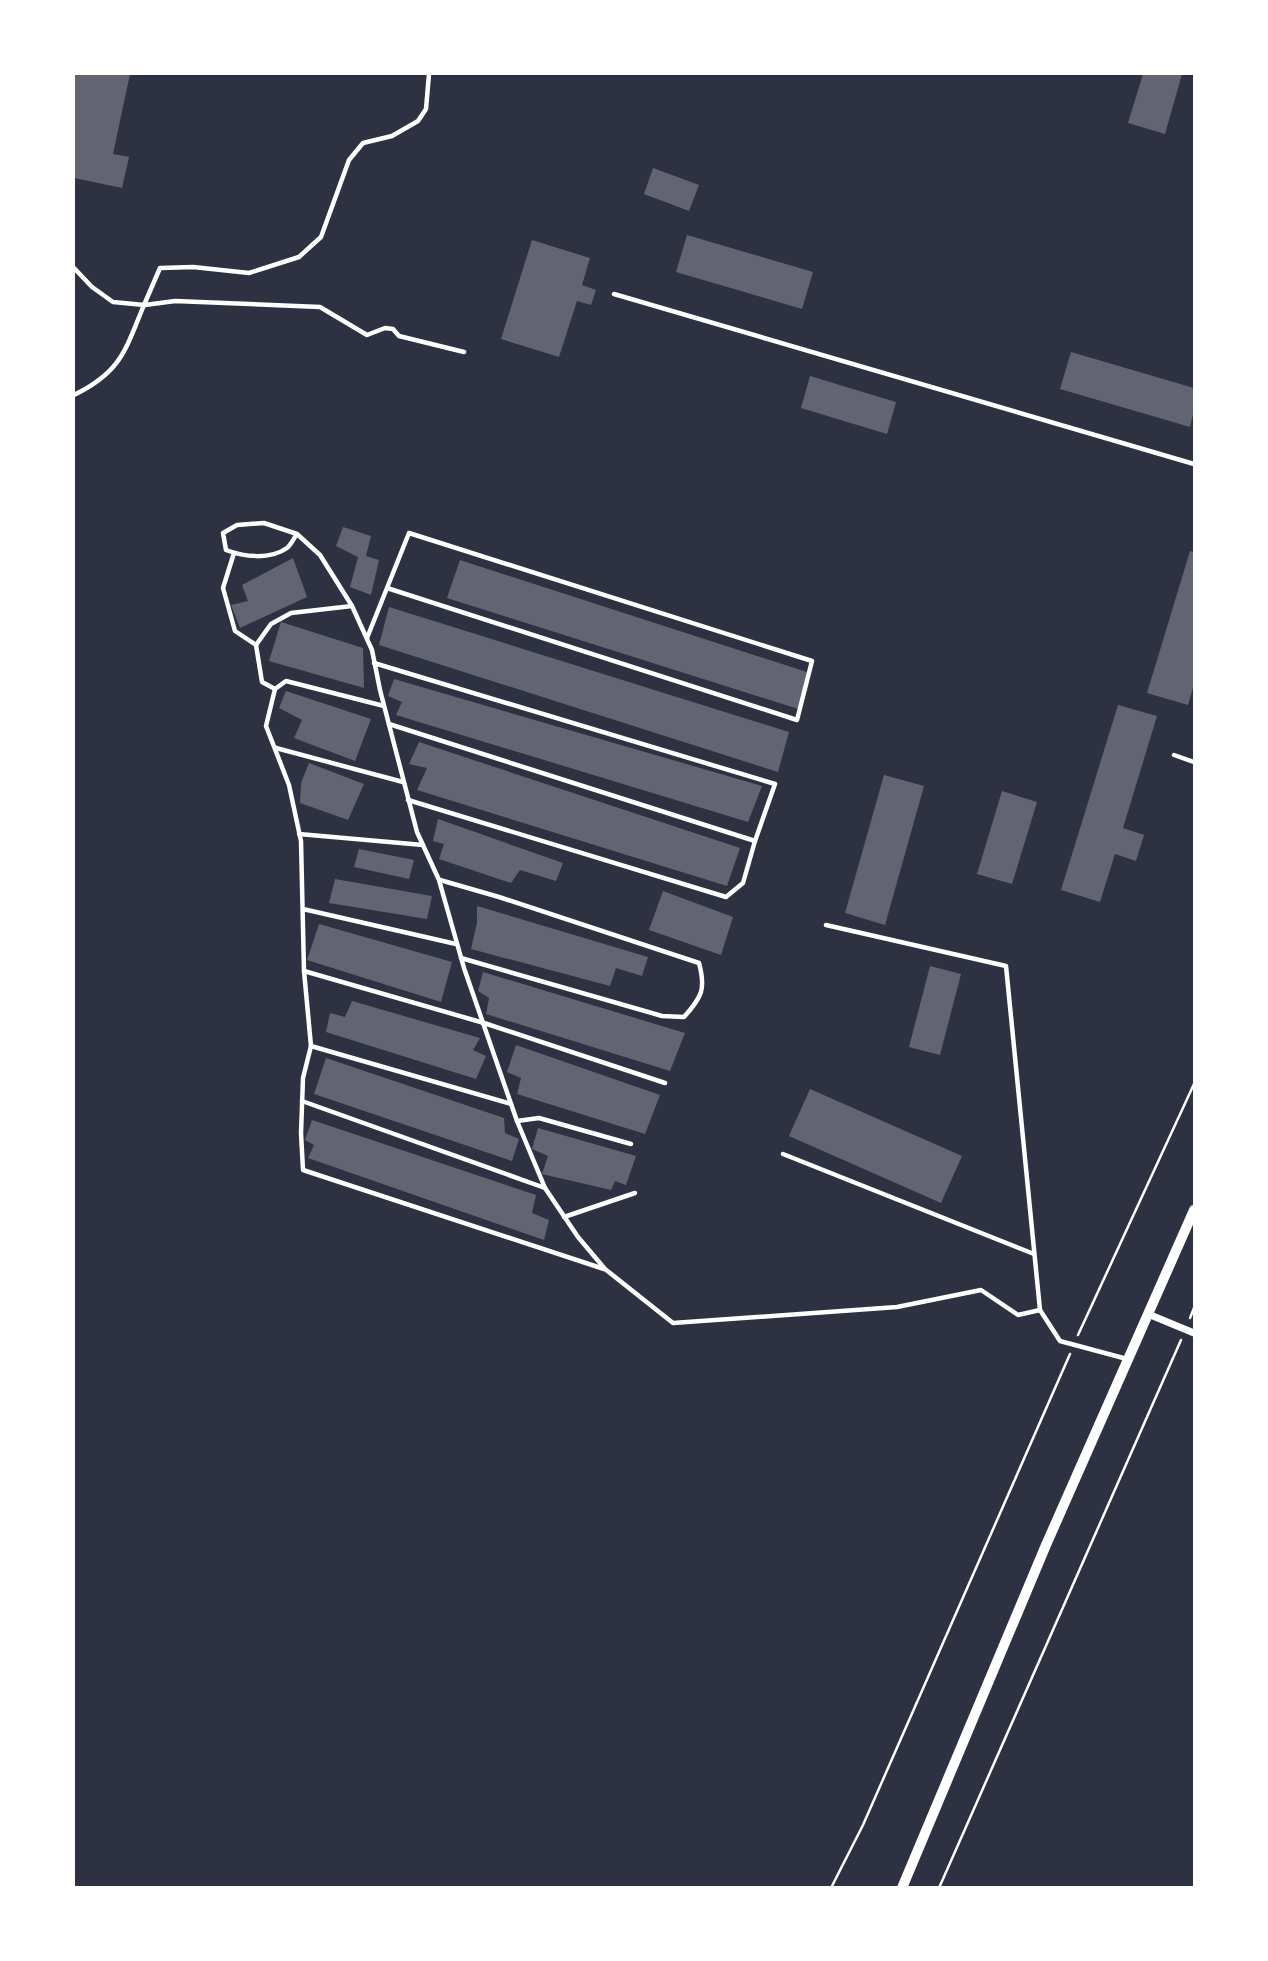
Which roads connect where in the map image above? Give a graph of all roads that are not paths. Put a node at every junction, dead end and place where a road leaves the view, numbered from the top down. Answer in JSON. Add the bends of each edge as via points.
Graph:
{"nodes":[{"id":1,"x":429,"y":74,"type":"edge"},
{"id":2,"x":74,"y":268,"type":"edge"},
{"id":3,"x":614,"y":294,"type":"dead end"},
{"id":4,"x":144,"y":305,"type":"junction"},
{"id":5,"x":464,"y":352,"type":"dead end"},
{"id":6,"x":74,"y":395,"type":"edge"},
{"id":7,"x":1195,"y":464,"type":"edge"},
{"id":8,"x":297,"y":534,"type":"junction"},
{"id":9,"x":234,"y":553,"type":"junction"},
{"id":10,"x":387,"y":588,"type":"junction"},
{"id":11,"x":352,"y":606,"type":"junction"},
{"id":12,"x":367,"y":639,"type":"junction"},
{"id":13,"x":256,"y":645,"type":"junction"},
{"id":14,"x":374,"y":663,"type":"junction"},
{"id":15,"x":275,"y":689,"type":"junction"},
{"id":16,"x":384,"y":706,"type":"junction"},
{"id":17,"x":388,"y":724,"type":"junction"},
{"id":18,"x":275,"y":748,"type":"junction"},
{"id":19,"x":1174,"y":755,"type":"dead end"},
{"id":20,"x":1195,"y":762,"type":"edge"},
{"id":21,"x":404,"y":782,"type":"junction"},
{"id":22,"x":408,"y":800,"type":"junction"},
{"id":23,"x":299,"y":834,"type":"junction"},
{"id":24,"x":755,"y":841,"type":"junction"},
{"id":25,"x":423,"y":845,"type":"junction"},
{"id":26,"x":439,"y":880,"type":"junction"},
{"id":27,"x":303,"y":909,"type":"junction"},
{"id":28,"x":826,"y":925,"type":"dead end"},
{"id":29,"x":457,"y":944,"type":"junction"},
{"id":30,"x":461,"y":957,"type":"junction"},
{"id":31,"x":303,"y":971,"type":"junction"},
{"id":32,"x":484,"y":1023,"type":"junction"},
{"id":33,"x":311,"y":1046,"type":"junction"},
{"id":34,"x":665,"y":1083,"type":"dead end"},
{"id":35,"x":302,"y":1101,"type":"junction"},
{"id":36,"x":511,"y":1104,"type":"junction"},
{"id":37,"x":517,"y":1121,"type":"junction"},
{"id":38,"x":631,"y":1144,"type":"dead end"},
{"id":39,"x":783,"y":1154,"type":"dead end"},
{"id":40,"x":545,"y":1188,"type":"junction"},
{"id":41,"x":635,"y":1194,"type":"dead end"},
{"id":42,"x":1195,"y":1210,"type":"edge"},
{"id":43,"x":564,"y":1217,"type":"junction"},
{"id":44,"x":1034,"y":1254,"type":"junction"},
{"id":45,"x":605,"y":1269,"type":"junction"},
{"id":46,"x":1040,"y":1310,"type":"junction"},
{"id":47,"x":1148,"y":1314,"type":"junction"},
{"id":48,"x":1195,"y":1333,"type":"edge"},
{"id":49,"x":1128,"y":1359,"type":"junction"},
{"id":50,"x":901,"y":1888,"type":"edge"}],
"edges":[{"from":1,"to":4,"type":"lane","via":[[426,109],[418,121],[392,136],[363,143],[349,160],[321,237],[299,257],[249,273],[160,268]]},
{"from":2,"to":4,"type":"lane","via":[[113,302]]},
{"from":3,"to":7,"type":"lane"},
{"from":4,"to":5,"type":"lane","via":[[175,301],[320,307],[367,335],[393,329],[400,336]]},
{"from":4,"to":6,"type":"lane","via":[[122,358],[97,383]]},
{"from":8,"to":9,"type":"lane","via":[[288,548],[266,555]]},
{"from":8,"to":9,"type":"lane","via":[[264,523],[237,525],[223,533],[226,550]]},
{"from":8,"to":11,"type":"lane","via":[[320,555]]},
{"from":9,"to":13,"type":"lane","via":[[223,588],[235,631]]},
{"from":10,"to":10,"type":"lane","via":[[409,533],[813,661],[797,720]]},
{"from":10,"to":12,"type":"lane"},
{"from":11,"to":12,"type":"lane"},
{"from":11,"to":13,"type":"lane","via":[[291,613],[271,624]]},
{"from":12,"to":14,"type":"lane"},
{"from":13,"to":15,"type":"lane","via":[[262,682]]},
{"from":14,"to":16,"type":"lane"},
{"from":14,"to":24,"type":"lane","via":[[775,784]]},
{"from":15,"to":16,"type":"lane","via":[[286,681]]},
{"from":15,"to":18,"type":"lane","via":[[266,726]]},
{"from":16,"to":17,"type":"lane"},
{"from":17,"to":21,"type":"lane"},
{"from":17,"to":24,"type":"lane"},
{"from":18,"to":21,"type":"lane"},
{"from":18,"to":23,"type":"lane","via":[[289,785]]},
{"from":19,"to":20,"type":"lane"},
{"from":21,"to":22,"type":"lane"},
{"from":22,"to":24,"type":"lane","via":[[726,897],[743,883]]},
{"from":22,"to":25,"type":"lane"},
{"from":23,"to":25,"type":"lane"},
{"from":23,"to":27,"type":"lane"},
{"from":25,"to":26,"type":"lane"},
{"from":26,"to":29,"type":"lane"},
{"from":26,"to":30,"type":"lane","via":[[699,963],[705,984],[684,1017],[662,1017]]},
{"from":27,"to":29,"type":"lane"},
{"from":27,"to":31,"type":"lane"},
{"from":28,"to":44,"type":"lane","via":[[1006,966]]},
{"from":29,"to":30,"type":"lane"},
{"from":30,"to":32,"type":"lane"},
{"from":31,"to":32,"type":"lane"},
{"from":31,"to":33,"type":"lane"},
{"from":32,"to":34,"type":"lane"},
{"from":32,"to":36,"type":"lane"},
{"from":33,"to":35,"type":"lane"},
{"from":33,"to":36,"type":"lane"},
{"from":35,"to":40,"type":"lane"},
{"from":35,"to":45,"type":"lane","via":[[303,1170]]},
{"from":36,"to":37,"type":"lane"},
{"from":37,"to":38,"type":"lane","via":[[538,1118]]},
{"from":37,"to":40,"type":"lane"},
{"from":39,"to":44,"type":"lane"},
{"from":40,"to":43,"type":"lane"},
{"from":41,"to":43,"type":"lane"},
{"from":42,"to":47,"type":"street"},
{"from":43,"to":45,"type":"lane"},
{"from":44,"to":46,"type":"lane"},
{"from":45,"to":46,"type":"lane","via":[[673,1323],[897,1307],[981,1290],[1018,1315]]},
{"from":46,"to":49,"type":"lane","via":[[1060,1341]]},
{"from":47,"to":48,"type":"street"},
{"from":47,"to":49,"type":"street"},
{"from":49,"to":50,"type":"street"}]}
